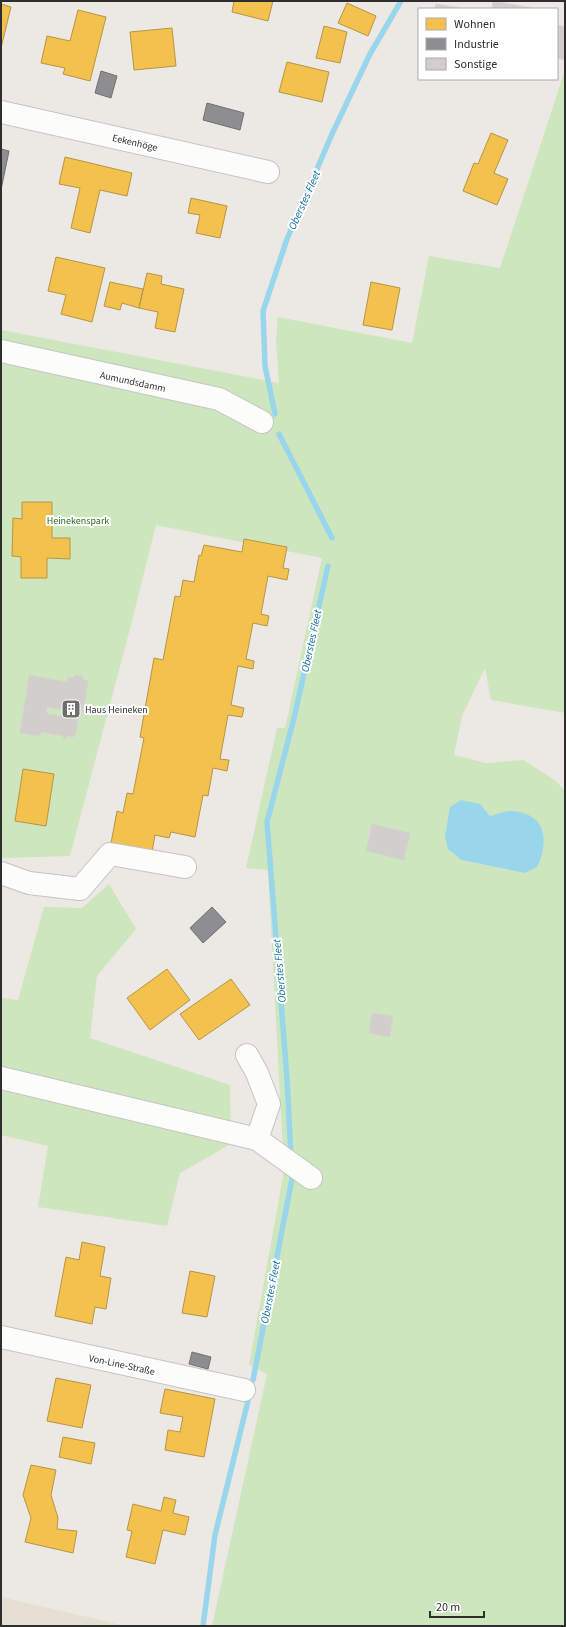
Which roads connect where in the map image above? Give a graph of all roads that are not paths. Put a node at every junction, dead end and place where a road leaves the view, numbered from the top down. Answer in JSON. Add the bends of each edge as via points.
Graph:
{"nodes":[{"id":1,"x":1,"y":112,"type":"edge"},
{"id":2,"x":268,"y":172,"type":"dead end"},
{"id":3,"x":1,"y":352,"type":"edge"},
{"id":4,"x":262,"y":422,"type":"dead end"},
{"id":5,"x":185,"y":867,"type":"dead end"},
{"id":6,"x":1,"y":873,"type":"edge"},
{"id":7,"x":247,"y":1055,"type":"dead end"},
{"id":8,"x":1,"y":1078,"type":"edge"},
{"id":9,"x":256,"y":1139,"type":"junction"},
{"id":10,"x":298,"y":1168,"type":"dead end"},
{"id":11,"x":1,"y":1337,"type":"edge"},
{"id":12,"x":244,"y":1390,"type":"dead end"}],
"edges":[{"from":1,"to":2,"type":"street","name":"Eekenhöge"},
{"from":3,"to":4,"type":"street","name":"Aumundsdamm","via":[[219,399]]},
{"from":5,"to":6,"type":"street","via":[[110,854],[80,889],[29,883]]},
{"from":7,"to":9,"type":"street","via":[[269,1104]]},
{"from":8,"to":9,"type":"street"},
{"from":9,"to":10,"type":"street"},
{"from":11,"to":12,"type":"street","name":"Von-Line-Straße"}]}
